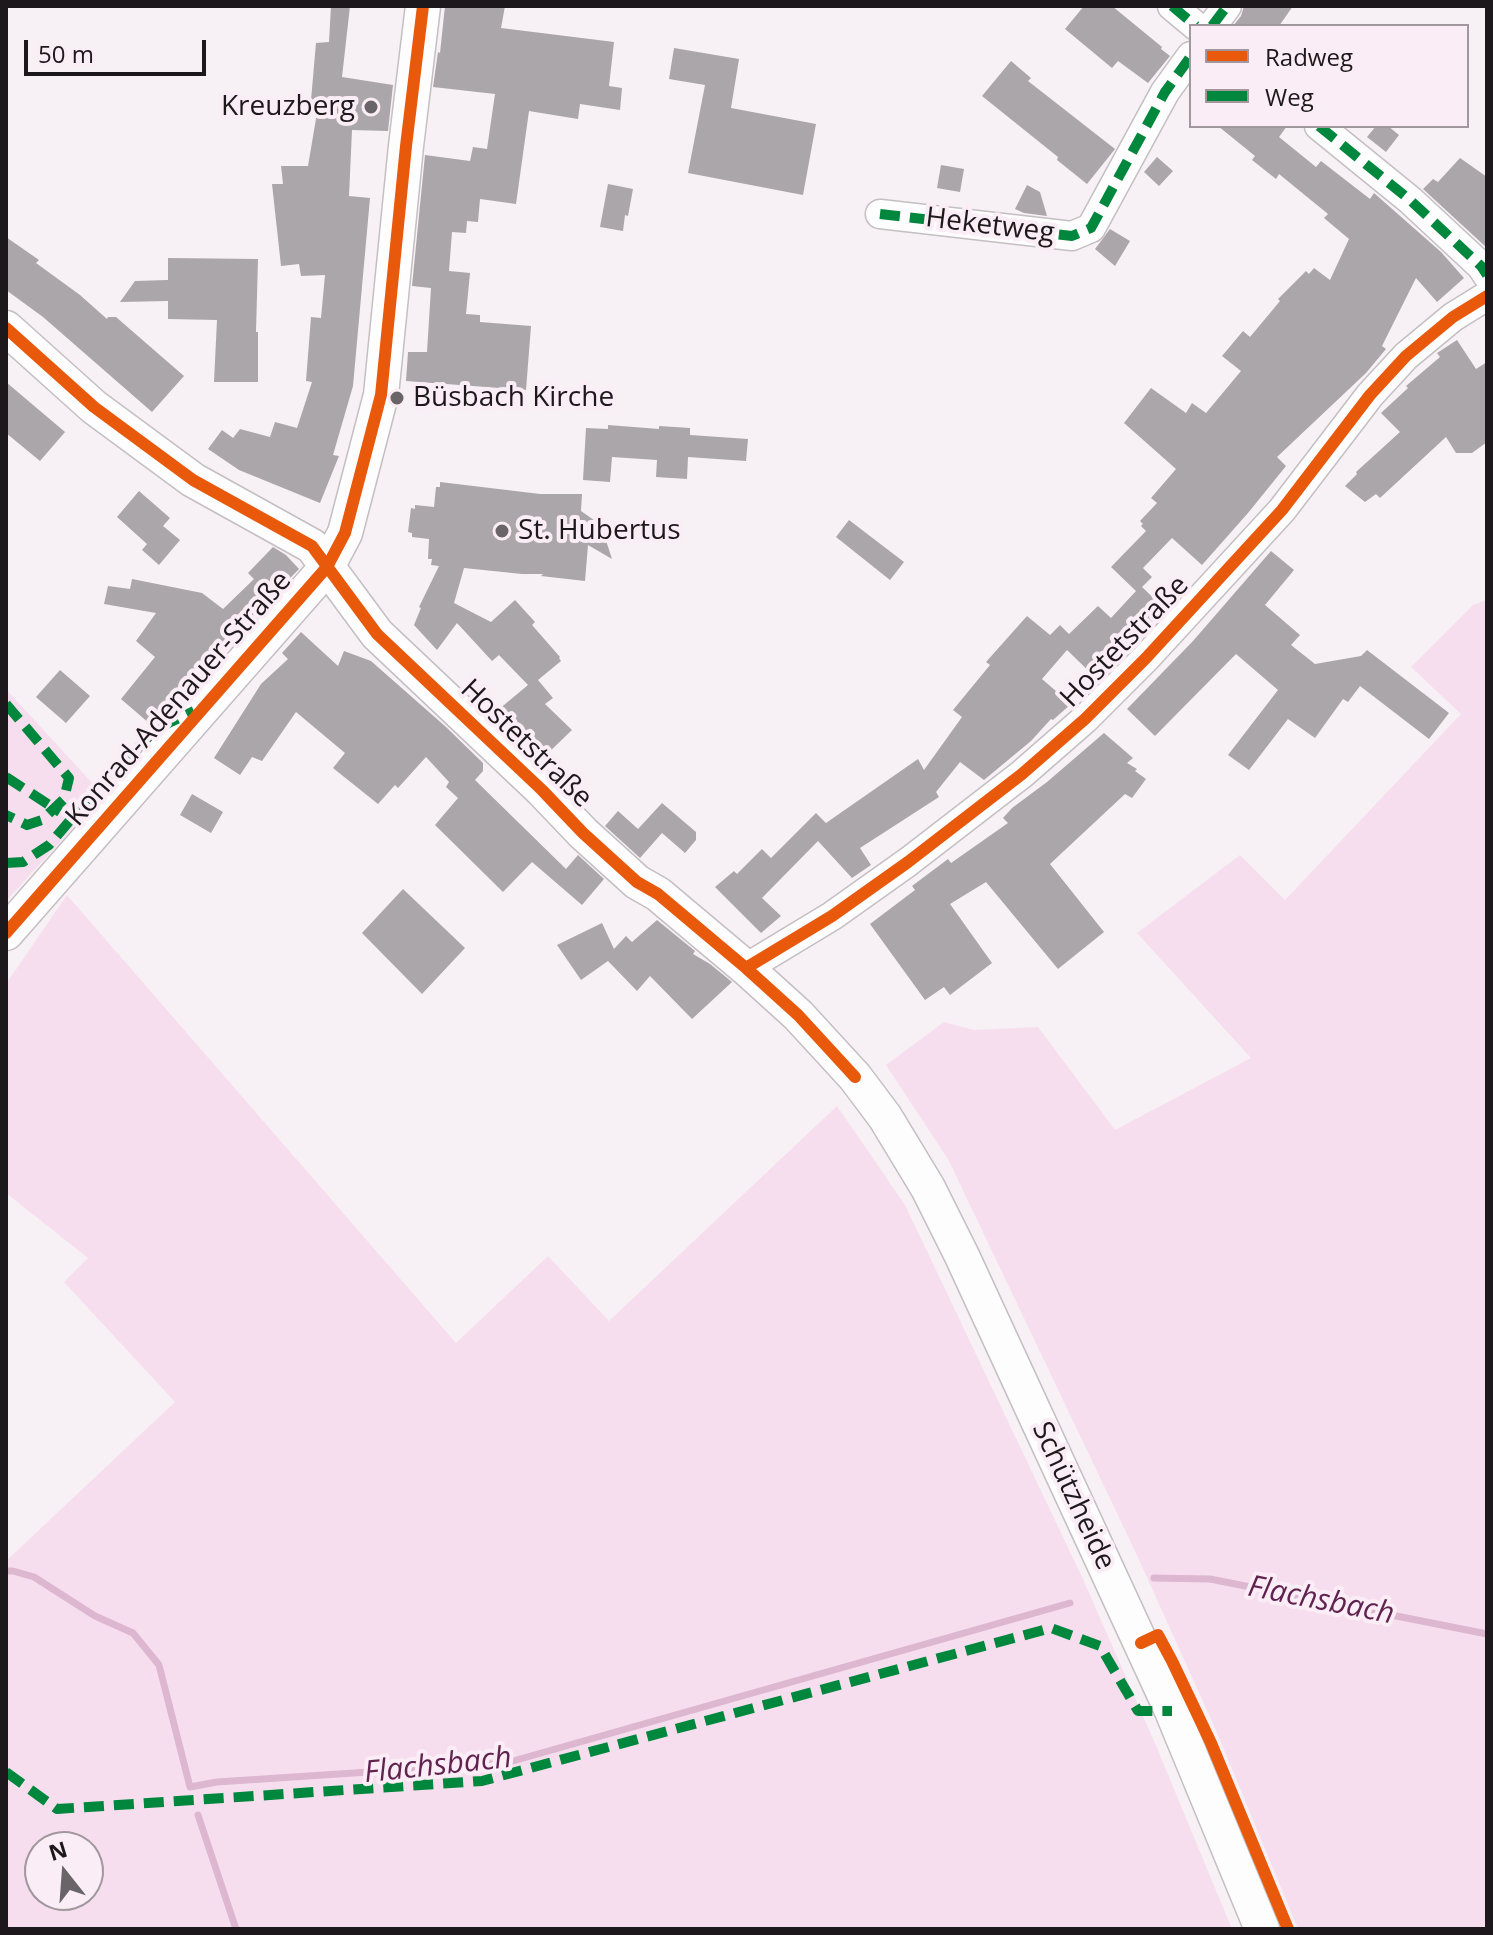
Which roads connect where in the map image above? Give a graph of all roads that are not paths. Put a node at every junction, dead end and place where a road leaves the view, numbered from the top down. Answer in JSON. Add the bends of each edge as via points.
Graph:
{"nodes":[{"id":1,"x":423,"y":6,"type":"edge"},
{"id":2,"x":1172,"y":6,"type":"edge"},
{"id":3,"x":1227,"y":6,"type":"edge"},
{"id":4,"x":1194,"y":24,"type":"edge"},
{"id":5,"x":1214,"y":24,"type":"edge"},
{"id":6,"x":1189,"y":59,"type":"edge"},
{"id":7,"x":1321,"y":128,"type":"edge"},
{"id":8,"x":880,"y":214,"type":"dead end"},
{"id":9,"x":1487,"y":275,"type":"edge"},
{"id":10,"x":1487,"y":296,"type":"edge"},
{"id":11,"x":6,"y":328,"type":"edge"},
{"id":12,"x":327,"y":567,"type":"junction"},
{"id":13,"x":6,"y":933,"type":"edge"},
{"id":14,"x":746,"y":968,"type":"junction"},
{"id":15,"x":855,"y":1077,"type":"joint"},
{"id":16,"x":1262,"y":1929,"type":"edge"}],
"edges":[{"from":1,"to":12,"type":"street","name":"Konrad-Adenauer-Straße","via":[[381,395],[345,533]]},
{"from":2,"to":4,"type":"street"},
{"from":3,"to":5,"type":"street"},
{"from":6,"to":8,"type":"street","name":"Heketweg","via":[[1165,92],[1091,228],[1072,236]]},
{"from":7,"to":9,"type":"street","via":[[1410,200]]},
{"from":10,"to":14,"type":"street","name":"Hostetstraße","via":[[1406,356],[1282,510],[1085,719],[908,862]]},
{"from":11,"to":12,"type":"street","name":"Hostetstraße","via":[[106,416],[193,480],[312,546]]},
{"from":12,"to":13,"type":"street","name":"Konrad-Adenauer-Straße"},
{"from":12,"to":14,"type":"street","name":"Hostetstraße","via":[[377,634],[583,833]]},
{"from":14,"to":15,"type":"street","name":"Hostetstraße"},
{"from":15,"to":16,"type":"street","name":"Schützheide","via":[[921,1176],[962,1256],[1172,1711]]}]}
